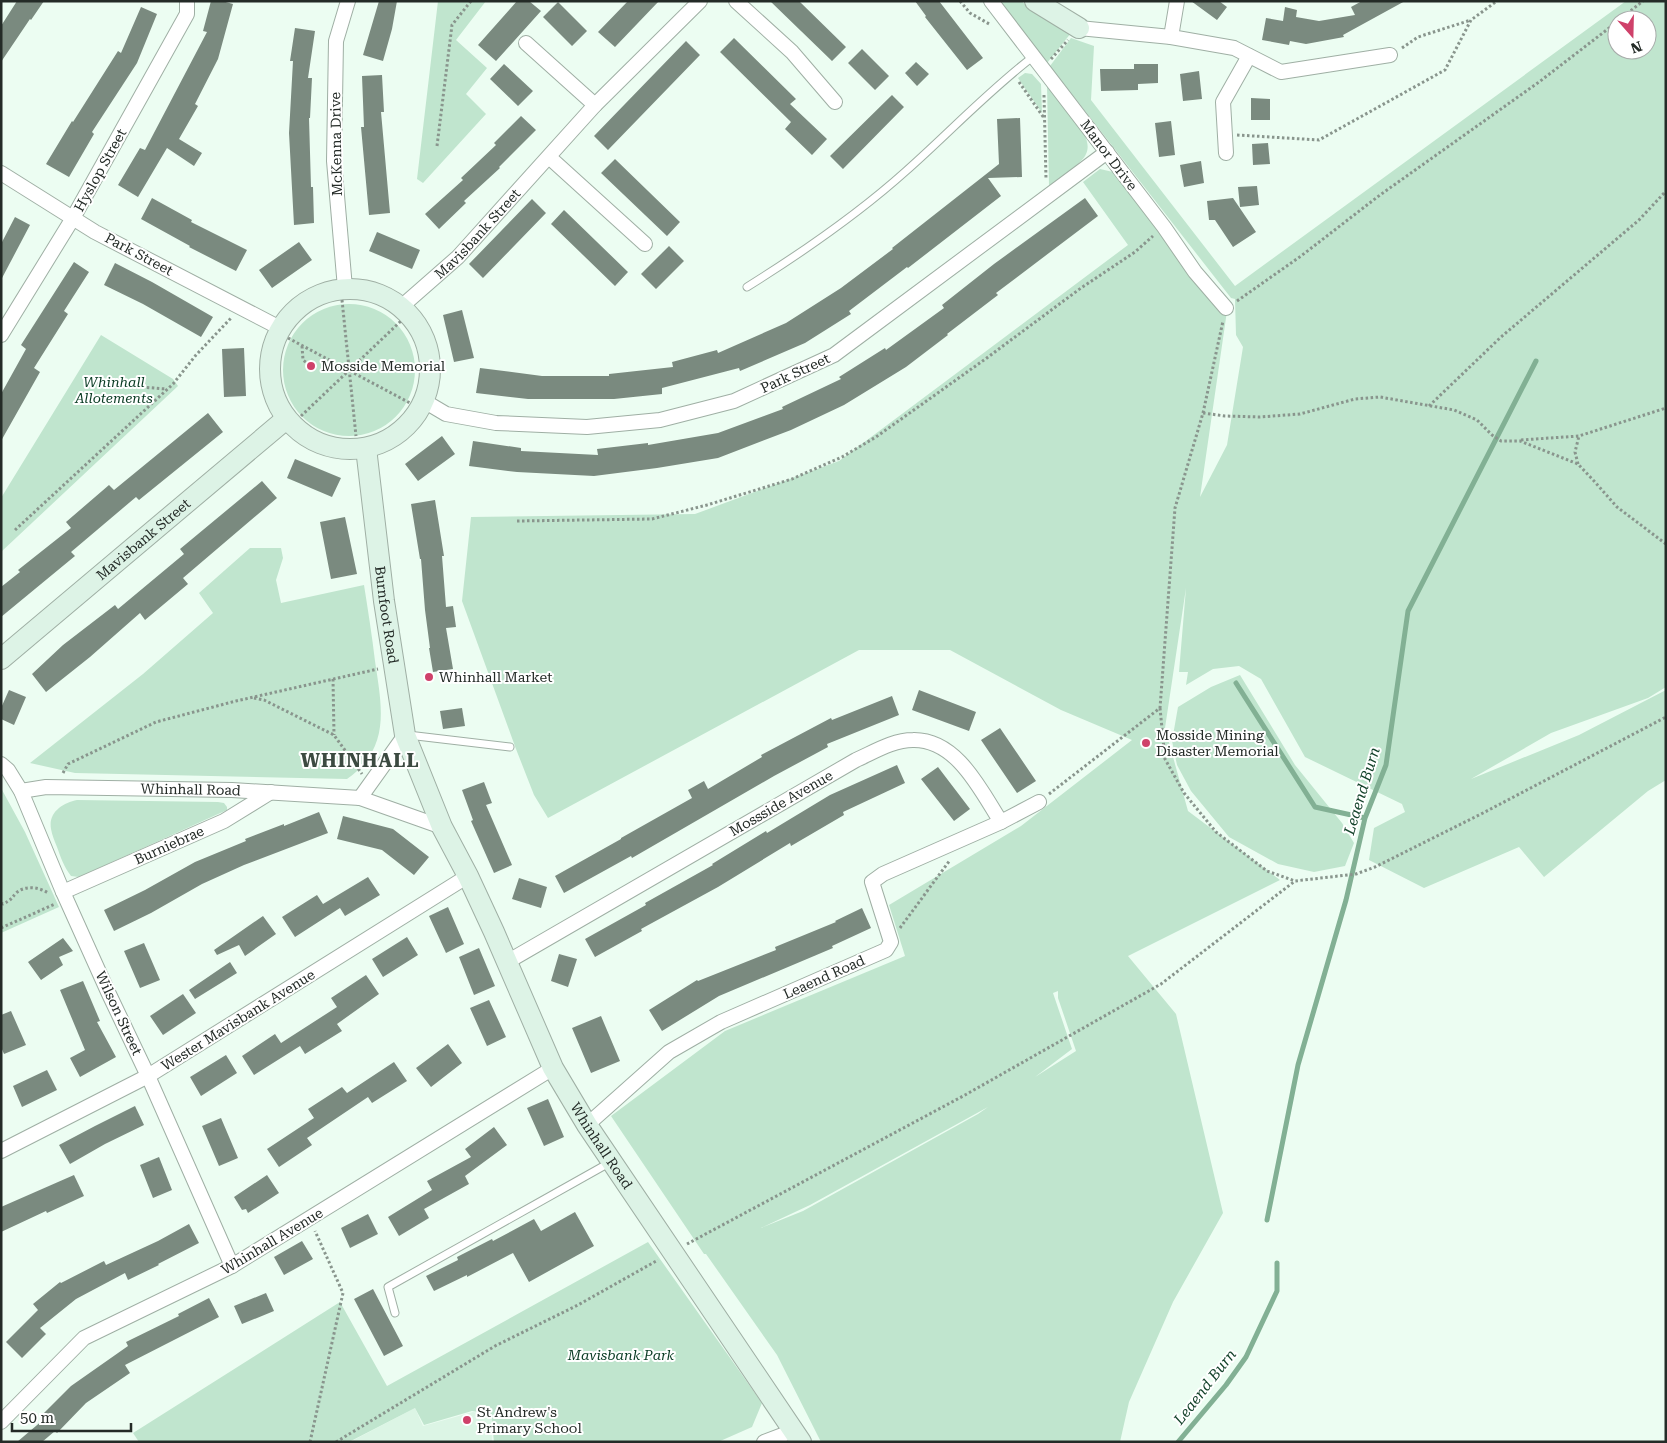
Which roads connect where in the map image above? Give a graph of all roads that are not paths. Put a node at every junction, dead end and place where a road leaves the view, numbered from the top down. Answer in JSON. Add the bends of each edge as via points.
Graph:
{"nodes":[{"id":1,"x":187,"y":1,"type":"edge"},
{"id":2,"x":348,"y":1,"type":"edge"},
{"id":3,"x":700,"y":1,"type":"edge"},
{"id":4,"x":736,"y":1,"type":"edge"},
{"id":5,"x":991,"y":1,"type":"edge"},
{"id":6,"x":1035,"y":1,"type":"edge"},
{"id":7,"x":1177,"y":1,"type":"edge"},
{"id":8,"x":1079,"y":28,"type":"joint"},
{"id":9,"x":1171,"y":37,"type":"junction"},
{"id":10,"x":526,"y":43,"type":"dead end"},
{"id":11,"x":1390,"y":55,"type":"road end"},
{"id":12,"x":1034,"y":56,"type":"junction"},
{"id":13,"x":1249,"y":56,"type":"junction"},
{"id":14,"x":835,"y":102,"type":"dead end"},
{"id":15,"x":595,"y":105,"type":"junction"},
{"id":16,"x":1107,"y":152,"type":"junction"},
{"id":17,"x":1226,"y":153,"type":"dead end"},
{"id":18,"x":549,"y":157,"type":"junction"},
{"id":19,"x":1,"y":173,"type":"edge"},
{"id":20,"x":73,"y":218,"type":"junction"},
{"id":21,"x":644,"y":244,"type":"dead end"},
{"id":22,"x":746,"y":287,"type":"dead end"},
{"id":23,"x":343,"y":289,"type":"junction"},
{"id":24,"x":1226,"y":308,"type":"road end"},
{"id":25,"x":405,"y":310,"type":"junction"},
{"id":26,"x":279,"y":330,"type":"junction"},
{"id":27,"x":1,"y":335,"type":"edge"},
{"id":28,"x":422,"y":405,"type":"junction"},
{"id":29,"x":289,"y":422,"type":"junction"},
{"id":30,"x":361,"y":448,"type":"junction"},
{"id":31,"x":1,"y":659,"type":"edge"},
{"id":32,"x":406,"y":735,"type":"junction"},
{"id":33,"x":510,"y":746,"type":"dead end"},
{"id":34,"x":1,"y":764,"type":"edge"},
{"id":35,"x":422,"y":776,"type":"joint"},
{"id":36,"x":21,"y":791,"type":"junction"},
{"id":37,"x":272,"y":792,"type":"junction"},
{"id":38,"x":360,"y":798,"type":"junction"},
{"id":39,"x":1039,"y":802,"type":"road end"},
{"id":40,"x":1001,"y":822,"type":"junction"},
{"id":41,"x":442,"y":827,"type":"junction"},
{"id":42,"x":468,"y":876,"type":"junction"},
{"id":43,"x":62,"y":898,"type":"junction"},
{"id":44,"x":507,"y":962,"type":"junction"},
{"id":45,"x":553,"y":1068,"type":"junction"},
{"id":46,"x":148,"y":1076,"type":"junction"},
{"id":47,"x":587,"y":1125,"type":"junction"},
{"id":48,"x":2,"y":1150,"type":"edge"},
{"id":49,"x":612,"y":1161,"type":"junction"},
{"id":50,"x":232,"y":1266,"type":"junction"},
{"id":51,"x":395,"y":1313,"type":"dead end"},
{"id":52,"x":1,"y":1422,"type":"edge"},
{"id":53,"x":797,"y":1436,"type":"edge"},
{"id":54,"x":764,"y":1442,"type":"edge"}],
"edges":[{"from":1,"to":20,"type":"street","name":"Hyslop Street","via":[[186,14]]},
{"from":2,"to":23,"type":"street","name":"McKenna Drive","via":[[336,41],[334,161]]},
{"from":3,"to":15,"type":"street","name":"Mavisbank Street"},
{"from":4,"to":14,"type":"street","via":[[792,52]]},
{"from":5,"to":12,"type":"street","name":"Manor Drive"},
{"from":6,"to":8,"type":"street"},
{"from":7,"to":9,"type":"street"},
{"from":8,"to":9,"type":"street"},
{"from":9,"to":13,"type":"street","via":[[1234,48]]},
{"from":10,"to":15,"type":"street"},
{"from":11,"to":13,"type":"street","via":[[1281,72]]},
{"from":12,"to":16,"type":"street","name":"Manor Drive"},
{"from":12,"to":22,"type":"lane","via":[[844,222]]},
{"from":13,"to":17,"type":"street","via":[[1223,102]]},
{"from":15,"to":18,"type":"street","name":"Mavisbank Street"},
{"from":16,"to":24,"type":"street","name":"Manor Drive","via":[[1195,272]]},
{"from":16,"to":28,"type":"street","name":"Park Street","via":[[834,355],[734,401],[660,420],[587,427],[496,423],[446,414]]},
{"from":18,"to":21,"type":"street"},
{"from":18,"to":25,"type":"street","name":"Mavisbank Street"},
{"from":19,"to":20,"type":"street","name":"Park Street"},
{"from":20,"to":26,"type":"street","name":"Park Street"},
{"from":20,"to":27,"type":"street","name":"Hyslop Street"},
{"from":23,"to":25,"type":"street","via":[[365,290],[384,296]]},
{"from":23,"to":26,"type":"street","via":[[318,295],[294,311]]},
{"from":25,"to":28,"type":"street","via":[[422,333],[430,355],[430,379]]},
{"from":26,"to":29,"type":"street","via":[[270,357],[269,373],[277,403]]},
{"from":28,"to":30,"type":"street","via":[[416,416],[393,437]]},
{"from":29,"to":30,"type":"street","via":[[316,442],[340,449]]},
{"from":29,"to":31,"type":"street","name":"Mavisbank Street"},
{"from":30,"to":32,"type":"street","name":"Burnfoot Road"},
{"from":32,"to":33,"type":"lane"},
{"from":32,"to":35,"type":"street","name":"Burnfoot Road"},
{"from":32,"to":38,"type":"street"},
{"from":34,"to":36,"type":"street","name":"Wilson Street"},
{"from":35,"to":41,"type":"street","name":"Whinhall Road"},
{"from":36,"to":37,"type":"street","name":"Whinhall Road","via":[[57,788]]},
{"from":36,"to":43,"type":"street","name":"Wilson Street"},
{"from":37,"to":38,"type":"street","name":"Whinhall Road"},
{"from":37,"to":43,"type":"street","name":"Burniebrae","via":[[224,821]]},
{"from":38,"to":41,"type":"street","name":"Whinhall Road"},
{"from":39,"to":40,"type":"street"},
{"from":40,"to":44,"type":"street","name":"Mossside Avenue","via":[[962,762],[933,743],[914,740],[892,744],[856,760]]},
{"from":40,"to":47,"type":"street","name":"Leaend Road","via":[[883,874],[872,882],[890,942],[886,950],[720,1022],[669,1052]]},
{"from":41,"to":42,"type":"street","name":"Whinhall Road"},
{"from":42,"to":44,"type":"street","name":"Whinhall Road"},
{"from":42,"to":46,"type":"street","name":"Wester Mavisbank Avenue"},
{"from":43,"to":46,"type":"street","name":"Wilson Street"},
{"from":44,"to":45,"type":"street","name":"Whinhall Road"},
{"from":45,"to":47,"type":"street","name":"Whinhall Road"},
{"from":45,"to":50,"type":"street","name":"Whinhall Avenue"},
{"from":46,"to":48,"type":"street","name":"Wester Mavisbank Avenue"},
{"from":46,"to":50,"type":"street","name":"Wilson Street"},
{"from":47,"to":49,"type":"street","name":"Whinhall Road"},
{"from":49,"to":51,"type":"lane","via":[[388,1287]]},
{"from":49,"to":53,"type":"street","name":"Whinhall Road"},
{"from":50,"to":52,"type":"street","name":"Whinhall Avenue","via":[[84,1338]]},
{"from":53,"to":54,"type":"street"}]}
